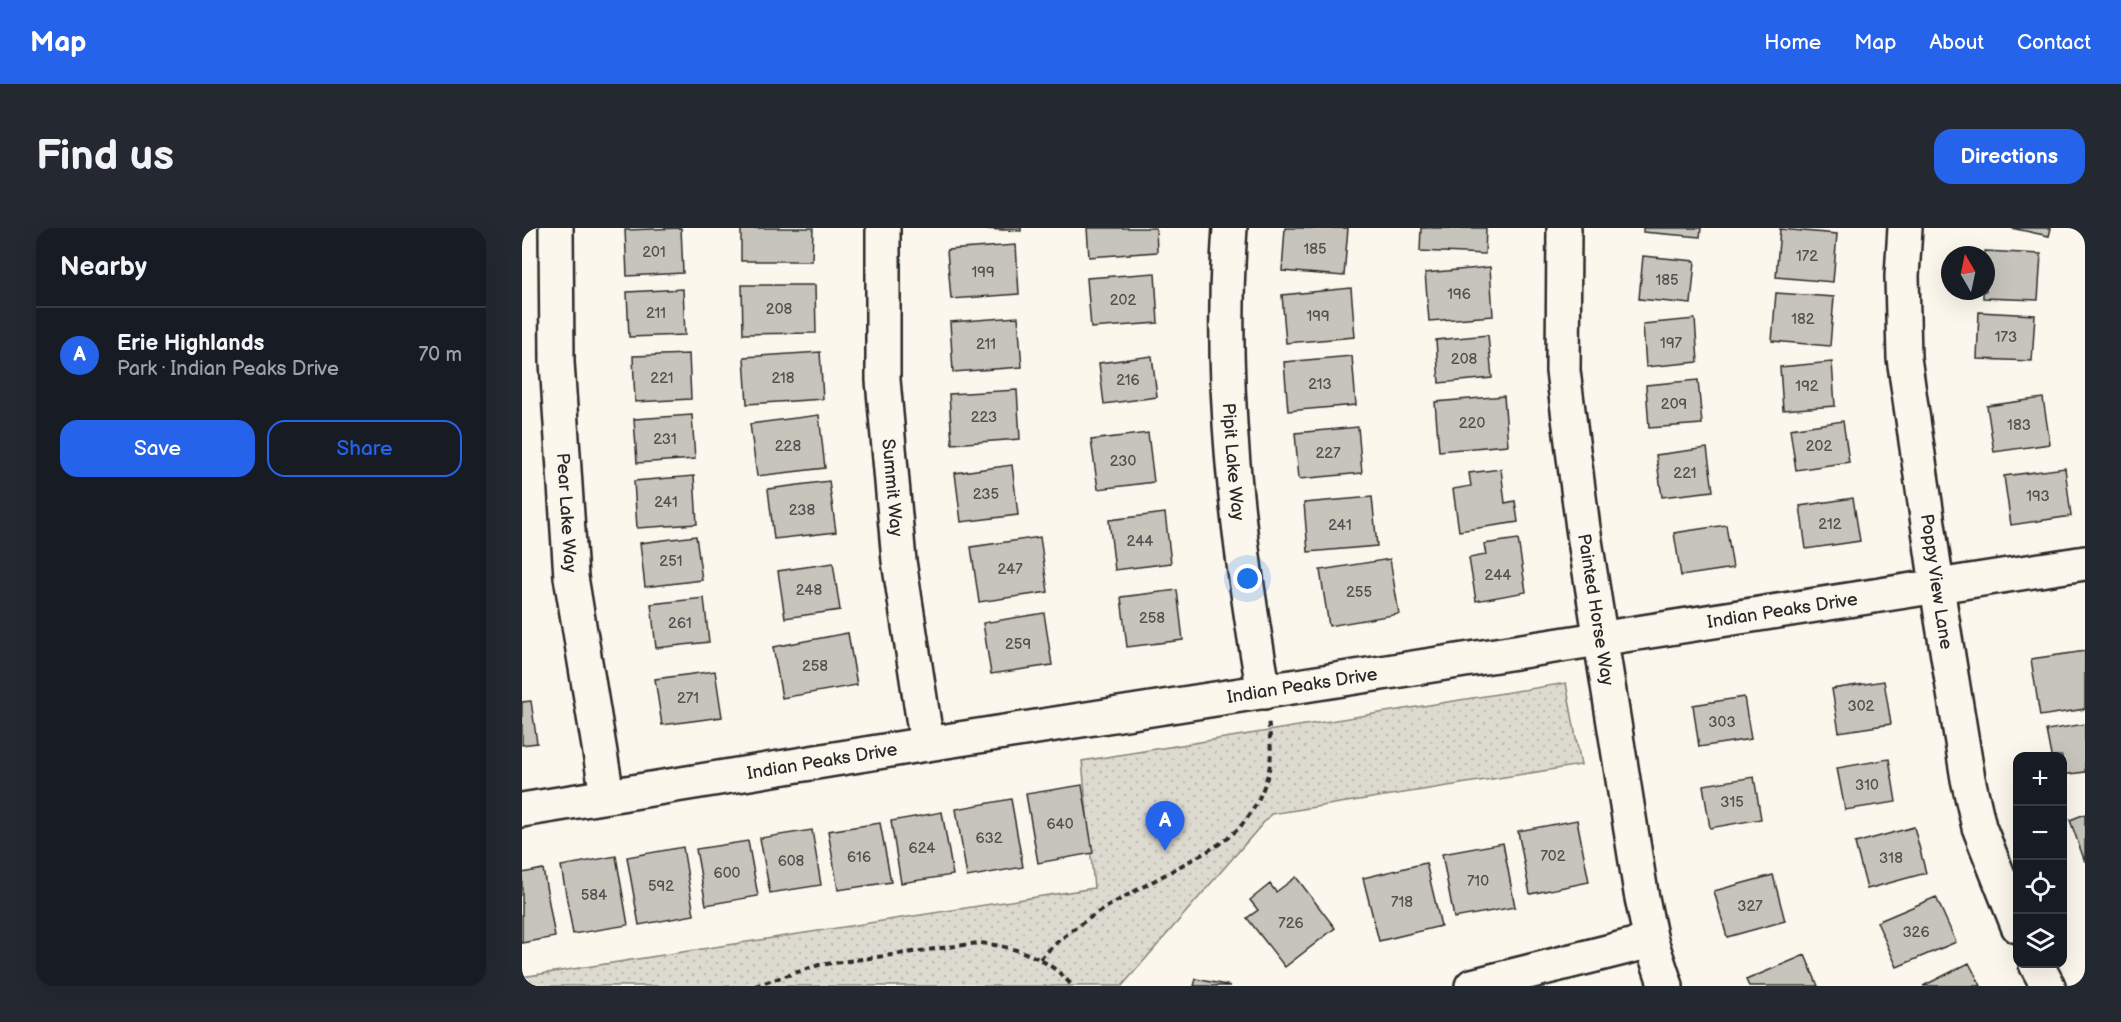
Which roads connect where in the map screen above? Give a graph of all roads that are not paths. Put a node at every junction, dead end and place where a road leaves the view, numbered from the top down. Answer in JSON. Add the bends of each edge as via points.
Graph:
{"nodes":[{"id":1,"x":556,"y":228,"type":"edge"},
{"id":2,"x":883,"y":228,"type":"edge"},
{"id":3,"x":1230,"y":228,"type":"edge"},
{"id":4,"x":1564,"y":228,"type":"edge"},
{"id":5,"x":1905,"y":228,"type":"edge"},
{"id":6,"x":2085,"y":563,"type":"edge"},
{"id":7,"x":1937,"y":588,"type":"junction"},
{"id":8,"x":1599,"y":640,"type":"junction"},
{"id":9,"x":1265,"y":703,"type":"junction"},
{"id":10,"x":927,"y":744,"type":"junction"},
{"id":11,"x":607,"y":795,"type":"junction"},
{"id":12,"x":522,"y":810,"type":"edge"},
{"id":13,"x":2013,"y":914,"type":"edge"},
{"id":14,"x":1651,"y":941,"type":"junction"},
{"id":15,"x":2039,"y":968,"type":"edge"},
{"id":16,"x":1472,"y":986,"type":"edge"},
{"id":17,"x":1666,"y":986,"type":"edge"},
{"id":18,"x":2048,"y":986,"type":"edge"}],
"edges":[{"from":1,"to":11,"type":"street","name":"Pear Lake Way","via":[[558,374],[571,577]]},
{"from":2,"to":10,"type":"street","name":"Summit Way","via":[[883,380],[899,561]]},
{"from":3,"to":9,"type":"street","name":"Pipit Lake Way","via":[[1230,431]]},
{"from":4,"to":8,"type":"street","name":"Painted Horse Way","via":[[1563,371]]},
{"from":5,"to":7,"type":"street","name":"Poppy View Lane","via":[[1904,357]]},
{"from":6,"to":7,"type":"street","name":"Indian Peaks Drive"},
{"from":7,"to":8,"type":"street","name":"Indian Peaks Drive"},
{"from":7,"to":13,"type":"street","name":"Poppy View Lane","via":[[1972,798],[1979,827]]},
{"from":8,"to":9,"type":"street","name":"Indian Peaks Drive"},
{"from":8,"to":14,"type":"street","name":"Painted Horse Way"},
{"from":9,"to":10,"type":"street","name":"Indian Peaks Drive"},
{"from":10,"to":11,"type":"street","name":"Indian Peaks Drive"},
{"from":11,"to":12,"type":"street","name":"Indian Peaks Drive"},
{"from":14,"to":16,"type":"street"},
{"from":14,"to":17,"type":"street","name":"Painted Horse Way"},
{"from":15,"to":18,"type":"street"}]}
